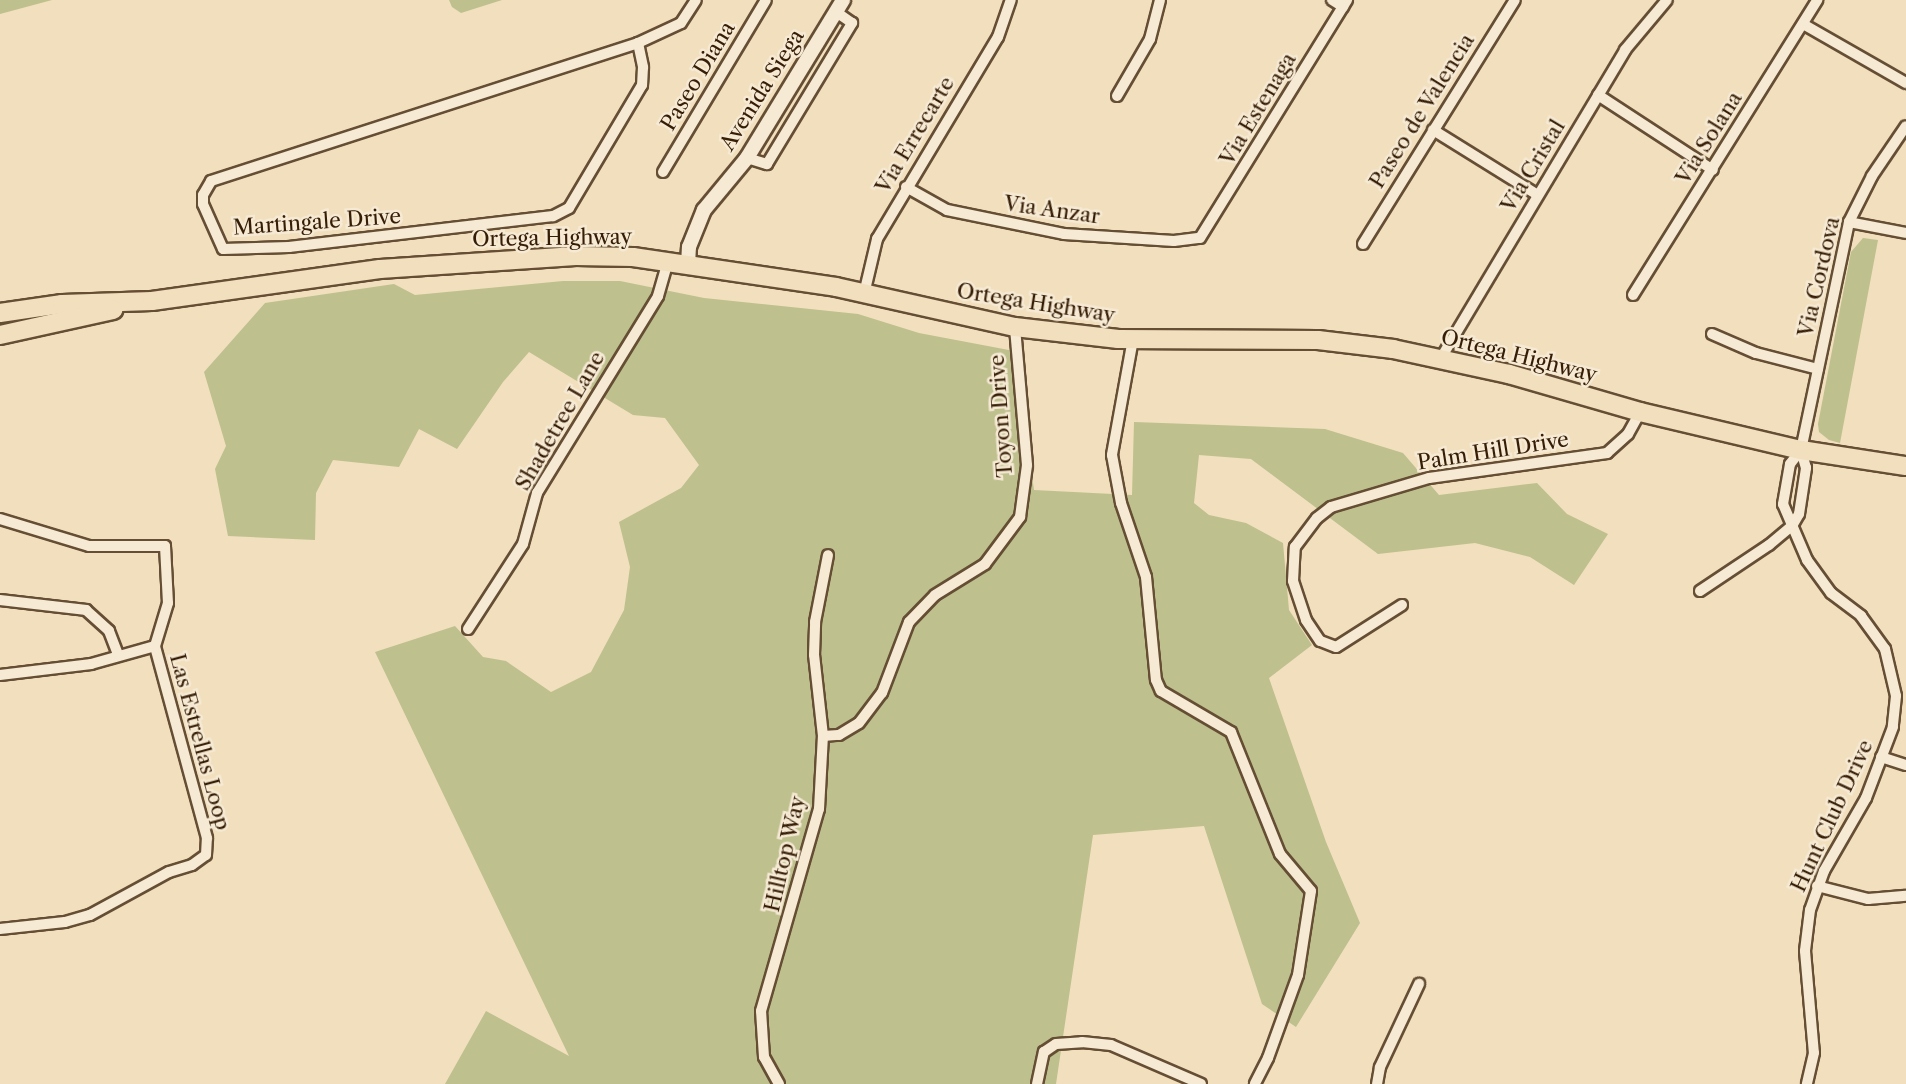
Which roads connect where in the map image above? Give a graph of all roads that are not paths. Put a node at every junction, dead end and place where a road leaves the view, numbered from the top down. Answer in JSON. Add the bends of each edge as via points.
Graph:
{"nodes":[{"id":1,"x":696,"y":0,"type":"edge"},
{"id":2,"x":766,"y":0,"type":"edge"},
{"id":3,"x":1011,"y":0,"type":"edge"},
{"id":4,"x":1160,"y":0,"type":"edge"},
{"id":5,"x":1332,"y":0,"type":"edge"},
{"id":6,"x":1515,"y":0,"type":"edge"},
{"id":7,"x":1667,"y":0,"type":"edge"},
{"id":8,"x":1817,"y":0,"type":"edge"},
{"id":9,"x":1345,"y":3,"type":"edge"},
{"id":10,"x":839,"y":6,"type":"edge"},
{"id":11,"x":1803,"y":24,"type":"junction"},
{"id":12,"x":638,"y":43,"type":"junction"},
{"id":13,"x":1906,"y":83,"type":"edge"},
{"id":14,"x":1598,"y":95,"type":"junction"},
{"id":15,"x":1117,"y":96,"type":"dead end"},
{"id":16,"x":1906,"y":126,"type":"edge"},
{"id":17,"x":1433,"y":130,"type":"junction"},
{"id":18,"x":747,"y":158,"type":"junction"},
{"id":19,"x":1713,"y":170,"type":"junction"},
{"id":20,"x":663,"y":172,"type":"dead end"},
{"id":21,"x":906,"y":187,"type":"junction"},
{"id":22,"x":1538,"y":195,"type":"junction"},
{"id":23,"x":1849,"y":222,"type":"junction"},
{"id":24,"x":1906,"y":233,"type":"edge"},
{"id":25,"x":1200,"y":238,"type":"joint"},
{"id":26,"x":1363,"y":244,"type":"dead end"},
{"id":27,"x":668,"y":262,"type":"junction"},
{"id":28,"x":687,"y":265,"type":"junction"},
{"id":29,"x":864,"y":294,"type":"junction"},
{"id":30,"x":1633,"y":295,"type":"dead end"},
{"id":31,"x":152,"y":301,"type":"junction"},
{"id":32,"x":0,"y":313,"type":"edge"},
{"id":33,"x":1015,"y":327,"type":"junction"},
{"id":34,"x":1712,"y":334,"type":"dead end"},
{"id":35,"x":0,"y":335,"type":"edge"},
{"id":36,"x":1133,"y":339,"type":"junction"},
{"id":37,"x":1441,"y":358,"type":"junction"},
{"id":38,"x":1818,"y":369,"type":"junction"},
{"id":39,"x":1640,"y":412,"type":"junction"},
{"id":40,"x":1801,"y":450,"type":"junction"},
{"id":41,"x":1906,"y":466,"type":"edge"},
{"id":42,"x":0,"y":519,"type":"edge"},
{"id":43,"x":1792,"y":526,"type":"junction"},
{"id":44,"x":828,"y":555,"type":"dead end"},
{"id":45,"x":1700,"y":591,"type":"dead end"},
{"id":46,"x":0,"y":600,"type":"edge"},
{"id":47,"x":1402,"y":605,"type":"dead end"},
{"id":48,"x":468,"y":629,"type":"dead end"},
{"id":49,"x":155,"y":646,"type":"junction"},
{"id":50,"x":118,"y":655,"type":"junction"},
{"id":51,"x":0,"y":675,"type":"edge"},
{"id":52,"x":823,"y":736,"type":"junction"},
{"id":53,"x":1881,"y":757,"type":"junction"},
{"id":54,"x":1906,"y":765,"type":"edge"},
{"id":55,"x":1817,"y":886,"type":"junction"},
{"id":56,"x":1906,"y":896,"type":"edge"},
{"id":57,"x":0,"y":929,"type":"edge"},
{"id":58,"x":1419,"y":984,"type":"dead end"},
{"id":59,"x":779,"y":1084,"type":"edge"},
{"id":60,"x":1037,"y":1084,"type":"edge"},
{"id":61,"x":1201,"y":1084,"type":"edge"},
{"id":62,"x":1255,"y":1084,"type":"edge"},
{"id":63,"x":1377,"y":1084,"type":"edge"},
{"id":64,"x":1807,"y":1084,"type":"edge"}],
"edges":[{"from":1,"to":12,"type":"street","name":"Martingale Drive","via":[[681,22]]},
{"from":2,"to":20,"type":"street","name":"Paseo Diana"},
{"from":3,"to":21,"type":"street","name":"Via Errecarte","via":[[998,37]]},
{"from":4,"to":15,"type":"street","via":[[1150,39]]},
{"from":5,"to":9,"type":"street"},
{"from":6,"to":17,"type":"street","name":"Paseo de Valencia"},
{"from":7,"to":14,"type":"street","name":"Via Cristal","via":[[1625,50]]},
{"from":8,"to":11,"type":"street","name":"Via Solana"},
{"from":9,"to":25,"type":"street","name":"Via Estenaga"},
{"from":10,"to":18,"type":"street","name":"Avenida Siega"},
{"from":10,"to":18,"type":"street","via":[[852,23],[766,164]]},
{"from":11,"to":13,"type":"street"},
{"from":11,"to":19,"type":"street","name":"Via Solana"},
{"from":12,"to":12,"type":"street","name":"Martingale Drive","via":[[642,85],[569,207],[554,216],[288,247],[223,249],[203,204],[211,181]]},
{"from":14,"to":19,"type":"street"},
{"from":14,"to":22,"type":"street","name":"Via Cristal"},
{"from":16,"to":23,"type":"street","name":"Via Cordova","via":[[1872,176]]},
{"from":17,"to":22,"type":"street"},
{"from":17,"to":26,"type":"street","name":"Paseo de Valencia"},
{"from":18,"to":28,"type":"street","name":"Avenida Siega","via":[[704,210],[689,247]]},
{"from":19,"to":30,"type":"street","name":"Via Solana"},
{"from":21,"to":25,"type":"street","name":"Via Anzar","via":[[947,210],[1064,234],[1174,241]]},
{"from":21,"to":29,"type":"street","name":"Via Errecarte","via":[[877,238]]},
{"from":22,"to":37,"type":"street","name":"Via Cristal"},
{"from":23,"to":24,"type":"street"},
{"from":23,"to":38,"type":"street","name":"Via Cordova"},
{"from":27,"to":28,"type":"main road","name":"Ortega Highway"},
{"from":27,"to":31,"type":"main road","name":"Ortega Highway","via":[[576,256],[445,263],[305,278]]},
{"from":27,"to":48,"type":"street","name":"Shadetree Lane","via":[[658,296],[537,493],[523,544]]},
{"from":28,"to":29,"type":"main road","name":"Ortega Highway"},
{"from":29,"to":33,"type":"main road","name":"Ortega Highway"},
{"from":31,"to":32,"type":"main road","name":"Ortega Highway","via":[[62,304]]},
{"from":31,"to":35,"type":"main road","name":"Ortega Highway"},
{"from":33,"to":36,"type":"main road","name":"Ortega Highway"},
{"from":33,"to":52,"type":"street","name":"Toyon Drive","via":[[1026,436],[1027,481],[1020,517],[985,564],[935,595],[909,622],[882,693],[859,723],[839,735]]},
{"from":34,"to":38,"type":"street","via":[[1756,353]]},
{"from":36,"to":37,"type":"main road","name":"Ortega Highway","via":[[1318,340]]},
{"from":36,"to":62,"type":"street","via":[[1112,455],[1121,503],[1146,577],[1156,680],[1161,691],[1231,732],[1280,854],[1311,891],[1298,975]]},
{"from":37,"to":39,"type":"main road","name":"Ortega Highway"},
{"from":38,"to":40,"type":"street","name":"Via Cordova"},
{"from":39,"to":40,"type":"main road","name":"Ortega Highway"},
{"from":39,"to":47,"type":"street","name":"Palm Hill Drive","via":[[1629,434],[1607,453],[1429,478],[1331,507],[1317,518],[1295,547],[1293,581],[1306,620],[1320,640],[1336,647]]},
{"from":40,"to":41,"type":"main road","name":"Ortega Highway"},
{"from":40,"to":43,"type":"street","via":[[1806,468],[1799,514]]},
{"from":40,"to":43,"type":"street","name":"Hunt Club Drive","via":[[1790,464],[1783,504]]},
{"from":42,"to":49,"type":"street","via":[[89,546],[165,546],[168,603]]},
{"from":43,"to":45,"type":"street"},
{"from":43,"to":53,"type":"street","name":"Hunt Club Drive","via":[[1807,560],[1825,585],[1861,616],[1885,649],[1896,696],[1893,727]]},
{"from":44,"to":52,"type":"street","name":"Hilltop Way","via":[[815,622],[814,655]]},
{"from":46,"to":50,"type":"street","via":[[86,610],[109,631]]},
{"from":49,"to":50,"type":"street","name":"Las Estrellas Loop"},
{"from":49,"to":57,"type":"street","name":"Las Estrellas Loop","via":[[207,838],[206,855],[90,915],[65,922]]},
{"from":50,"to":51,"type":"street","name":"Las Estrellas Loop","via":[[91,664]]},
{"from":52,"to":59,"type":"street","name":"Hilltop Way","via":[[819,809],[761,1011],[764,1057]]},
{"from":53,"to":54,"type":"street"},
{"from":53,"to":55,"type":"street","name":"Hunt Club Drive","via":[[1866,798]]},
{"from":55,"to":56,"type":"street","via":[[1868,899]]},
{"from":55,"to":64,"type":"street","name":"Hunt Club Drive","via":[[1805,951],[1814,1053]]},
{"from":58,"to":63,"type":"street","via":[[1380,1067]]},
{"from":60,"to":61,"type":"street","via":[[1044,1052],[1056,1044],[1082,1042],[1111,1045]]}]}
